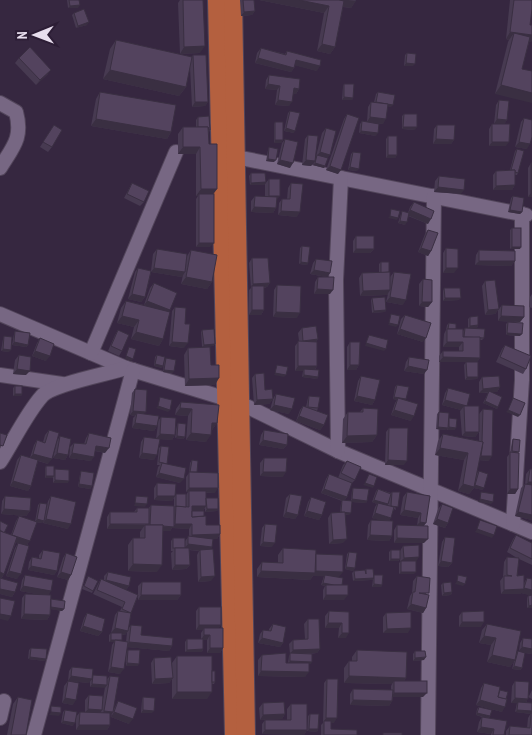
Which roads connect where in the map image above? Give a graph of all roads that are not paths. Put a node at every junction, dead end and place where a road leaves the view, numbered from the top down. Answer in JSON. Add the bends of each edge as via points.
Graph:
{"nodes":[{"id":1,"x":217,"y":0,"type":"edge"},
{"id":2,"x":233,"y":0,"type":"edge"},
{"id":3,"x":0,"y":103,"type":"edge"},
{"id":4,"x":176,"y":152,"type":"dead end"},
{"id":5,"x":236,"y":157,"type":"junction"},
{"id":6,"x":0,"y":168,"type":"edge"},
{"id":7,"x":341,"y":178,"type":"junction"},
{"id":8,"x":434,"y":196,"type":"junction"},
{"id":9,"x":527,"y":215,"type":"edge"},
{"id":10,"x":0,"y":314,"type":"edge"},
{"id":11,"x":91,"y":353,"type":"junction"},
{"id":12,"x":130,"y":369,"type":"junction"},
{"id":13,"x":0,"y":375,"type":"edge"},
{"id":14,"x":62,"y":384,"type":"junction"},
{"id":15,"x":233,"y":401,"type":"junction"},
{"id":16,"x":338,"y":450,"type":"junction"},
{"id":17,"x":0,"y":462,"type":"edge"},
{"id":18,"x":431,"y":490,"type":"junction"},
{"id":19,"x":513,"y":524,"type":"junction"},
{"id":20,"x":532,"y":532,"type":"edge"},
{"id":21,"x":4,"y":701,"type":"dead end"},
{"id":22,"x":0,"y":718,"type":"edge"},
{"id":23,"x":34,"y":735,"type":"edge"},
{"id":24,"x":234,"y":735,"type":"edge"},
{"id":25,"x":246,"y":735,"type":"edge"},
{"id":26,"x":428,"y":735,"type":"edge"}],
"edges":[{"from":1,"to":15,"type":"main road"},
{"from":2,"to":5,"type":"main road"},
{"from":3,"to":6,"type":"street","via":[[16,112],[19,138]]},
{"from":4,"to":11,"type":"street"},
{"from":5,"to":7,"type":"street"},
{"from":5,"to":15,"type":"main road"},
{"from":7,"to":8,"type":"street"},
{"from":7,"to":16,"type":"street","via":[[336,280]]},
{"from":8,"to":9,"type":"street"},
{"from":8,"to":18,"type":"street"},
{"from":9,"to":19,"type":"street"},
{"from":10,"to":11,"type":"street"},
{"from":11,"to":12,"type":"street"},
{"from":12,"to":14,"type":"street"},
{"from":12,"to":15,"type":"street"},
{"from":12,"to":23,"type":"street"},
{"from":13,"to":14,"type":"street"},
{"from":14,"to":17,"type":"street","via":[[42,395]]},
{"from":15,"to":16,"type":"street"},
{"from":15,"to":24,"type":"main road"},
{"from":15,"to":25,"type":"main road"},
{"from":16,"to":18,"type":"street"},
{"from":18,"to":19,"type":"street"},
{"from":18,"to":26,"type":"street"},
{"from":19,"to":20,"type":"street"},
{"from":21,"to":22,"type":"street"}]}
